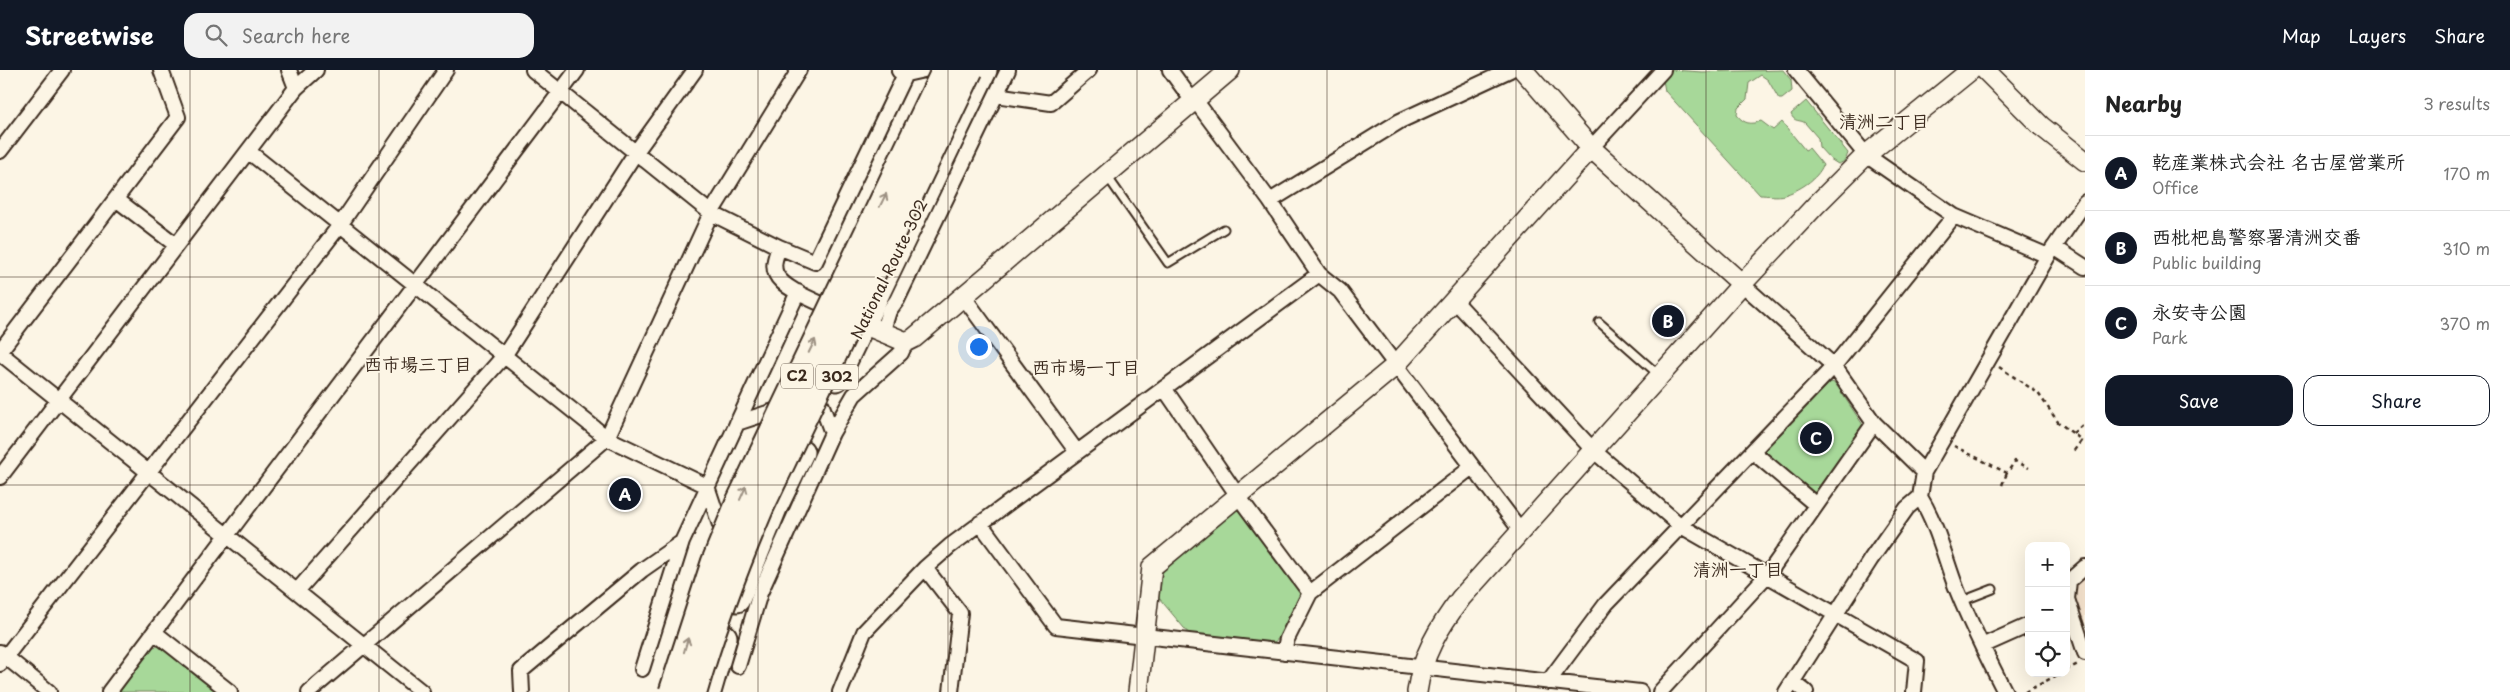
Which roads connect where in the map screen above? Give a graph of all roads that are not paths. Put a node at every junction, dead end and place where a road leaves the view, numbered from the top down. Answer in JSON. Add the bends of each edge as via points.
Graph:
{"nodes":[{"id":1,"x":62,"y":70,"type":"edge"},
{"id":2,"x":161,"y":70,"type":"edge"},
{"id":3,"x":289,"y":70,"type":"edge"},
{"id":4,"x":316,"y":70,"type":"edge"},
{"id":5,"x":446,"y":70,"type":"edge"},
{"id":6,"x":533,"y":70,"type":"edge"},
{"id":7,"x":577,"y":70,"type":"edge"},
{"id":8,"x":695,"y":70,"type":"edge"},
{"id":9,"x":799,"y":70,"type":"edge"},
{"id":10,"x":924,"y":70,"type":"edge"},
{"id":11,"x":945,"y":70,"type":"edge"},
{"id":12,"x":970,"y":70,"type":"edge"},
{"id":13,"x":984,"y":70,"type":"edge"},
{"id":14,"x":1008,"y":70,"type":"edge"},
{"id":15,"x":1088,"y":70,"type":"edge"},
{"id":16,"x":1170,"y":70,"type":"edge"},
{"id":17,"x":1230,"y":70,"type":"edge"},
{"id":18,"x":1510,"y":70,"type":"edge"},
{"id":19,"x":1523,"y":70,"type":"edge"},
{"id":20,"x":1663,"y":70,"type":"edge"},
{"id":21,"x":1796,"y":70,"type":"edge"},
{"id":22,"x":1971,"y":70,"type":"edge"},
{"id":23,"x":1985,"y":70,"type":"edge"},
{"id":24,"x":904,"y":71,"type":"edge"},
{"id":25,"x":296,"y":88,"type":"junction"},
{"id":26,"x":560,"y":91,"type":"junction"},
{"id":27,"x":996,"y":95,"type":"junction"},
{"id":28,"x":1194,"y":100,"type":"junction"},
{"id":29,"x":1591,"y":148,"type":"junction"},
{"id":30,"x":0,"y":151,"type":"edge"},
{"id":31,"x":248,"y":151,"type":"junction"},
{"id":32,"x":636,"y":152,"type":"junction"},
{"id":33,"x":1866,"y":155,"type":"junction"},
{"id":34,"x":2085,"y":161,"type":"edge"},
{"id":35,"x":1106,"y":174,"type":"junction"},
{"id":36,"x":948,"y":196,"type":"junction"},
{"id":37,"x":116,"y":199,"type":"junction"},
{"id":38,"x":1270,"y":201,"type":"junction"},
{"id":39,"x":2085,"y":202,"type":"edge"},
{"id":40,"x":918,"y":209,"type":"junction"},
{"id":41,"x":711,"y":213,"type":"junction"},
{"id":42,"x":1954,"y":216,"type":"junction"},
{"id":43,"x":340,"y":225,"type":"junction"},
{"id":44,"x":1224,"y":228,"type":"dead end"},
{"id":45,"x":176,"y":246,"type":"junction"},
{"id":46,"x":779,"y":247,"type":"junction"},
{"id":47,"x":2051,"y":252,"type":"junction"},
{"id":48,"x":2085,"y":267,"type":"edge"},
{"id":49,"x":1319,"y":274,"type":"junction"},
{"id":50,"x":415,"y":284,"type":"junction"},
{"id":51,"x":1742,"y":284,"type":"junction"},
{"id":52,"x":798,"y":292,"type":"junction"},
{"id":53,"x":963,"y":296,"type":"junction"},
{"id":54,"x":1454,"y":300,"type":"junction"},
{"id":55,"x":1599,"y":322,"type":"dead end"},
{"id":56,"x":872,"y":329,"type":"junction"},
{"id":57,"x":906,"y":342,"type":"junction"},
{"id":58,"x":0,"y":352,"type":"edge"},
{"id":59,"x":504,"y":356,"type":"junction"},
{"id":60,"x":1395,"y":366,"type":"junction"},
{"id":61,"x":1834,"y":366,"type":"junction"},
{"id":62,"x":1660,"y":376,"type":"junction"},
{"id":63,"x":1164,"y":388,"type":"junction"},
{"id":64,"x":826,"y":399,"type":"junction"},
{"id":65,"x":59,"y":400,"type":"junction"},
{"id":66,"x":1874,"y":423,"type":"junction"},
{"id":67,"x":737,"y":424,"type":"junction"},
{"id":68,"x":832,"y":433,"type":"junction"},
{"id":69,"x":607,"y":438,"type":"junction"},
{"id":70,"x":1594,"y":451,"type":"junction"},
{"id":71,"x":1078,"y":452,"type":"junction"},
{"id":72,"x":1753,"y":452,"type":"junction"},
{"id":73,"x":1472,"y":467,"type":"junction"},
{"id":74,"x":149,"y":472,"type":"junction"},
{"id":75,"x":1924,"y":472,"type":"junction"},
{"id":76,"x":0,"y":477,"type":"edge"},
{"id":77,"x":707,"y":486,"type":"junction"},
{"id":78,"x":1238,"y":496,"type":"junction"},
{"id":79,"x":1920,"y":497,"type":"junction"},
{"id":80,"x":1816,"y":505,"type":"junction"},
{"id":81,"x":980,"y":523,"type":"junction"},
{"id":82,"x":1682,"y":526,"type":"junction"},
{"id":83,"x":1521,"y":531,"type":"junction"},
{"id":84,"x":227,"y":535,"type":"junction"},
{"id":85,"x":682,"y":542,"type":"junction"},
{"id":86,"x":781,"y":543,"type":"junction"},
{"id":87,"x":755,"y":554,"type":"junction"},
{"id":88,"x":2085,"y":567,"type":"edge"},
{"id":89,"x":925,"y":568,"type":"junction"},
{"id":90,"x":1768,"y":574,"type":"junction"},
{"id":91,"x":2068,"y":587,"type":"edge"},
{"id":92,"x":741,"y":589,"type":"junction"},
{"id":93,"x":1993,"y":589,"type":"dead end"},
{"id":94,"x":297,"y":591,"type":"junction"},
{"id":95,"x":1310,"y":593,"type":"junction"},
{"id":96,"x":1962,"y":601,"type":"junction"},
{"id":97,"x":1836,"y":613,"type":"junction"},
{"id":98,"x":2070,"y":614,"type":"edge"},
{"id":99,"x":2025,"y":627,"type":"edge"},
{"id":100,"x":154,"y":632,"type":"junction"},
{"id":101,"x":1145,"y":636,"type":"junction"},
{"id":102,"x":364,"y":645,"type":"junction"},
{"id":103,"x":1982,"y":646,"type":"junction"},
{"id":104,"x":1284,"y":652,"type":"junction"},
{"id":105,"x":2,"y":658,"type":"edge"},
{"id":106,"x":2084,"y":658,"type":"edge"},
{"id":107,"x":738,"y":666,"type":"dead end"},
{"id":108,"x":1421,"y":667,"type":"junction"},
{"id":109,"x":642,"y":668,"type":"dead end"},
{"id":110,"x":1548,"y":682,"type":"junction"},
{"id":111,"x":1790,"y":687,"type":"edge"},
{"id":112,"x":49,"y":692,"type":"edge"},
{"id":113,"x":109,"y":692,"type":"edge"},
{"id":114,"x":230,"y":692,"type":"edge"},
{"id":115,"x":309,"y":692,"type":"edge"},
{"id":116,"x":422,"y":692,"type":"edge"},
{"id":117,"x":522,"y":692,"type":"edge"},
{"id":118,"x":672,"y":692,"type":"edge"},
{"id":119,"x":694,"y":692,"type":"edge"},
{"id":120,"x":708,"y":692,"type":"edge"},
{"id":121,"x":840,"y":692,"type":"edge"},
{"id":122,"x":952,"y":692,"type":"edge"},
{"id":123,"x":1138,"y":692,"type":"edge"},
{"id":124,"x":1417,"y":692,"type":"edge"},
{"id":125,"x":1640,"y":692,"type":"edge"},
{"id":126,"x":1660,"y":692,"type":"edge"},
{"id":127,"x":1806,"y":692,"type":"edge"},
{"id":128,"x":1914,"y":692,"type":"edge"},
{"id":129,"x":2004,"y":692,"type":"edge"}],
"edges":[{"from":1,"to":30,"type":"street"},
{"from":2,"to":37,"type":"street","via":[[178,117]]},
{"from":3,"to":25,"type":"street"},
{"from":4,"to":25,"type":"street"},
{"from":5,"to":43,"type":"street"},
{"from":6,"to":26,"type":"street"},
{"from":7,"to":26,"type":"street"},
{"from":8,"to":32,"type":"street"},
{"from":9,"to":41,"type":"street"},
{"from":10,"to":24,"type":"street"},
{"from":118,"to":11,"type":"highway","number":"C2","one_way":true,"bridge":true,"via":[[705,589],[739,502]]},
{"from":12,"to":119,"type":"highway","number":"C2","bridge":true,"via":[[761,507],[735,567]]},
{"from":13,"to":40,"type":"highway","name":"National Route 302","number":"302"},
{"from":14,"to":27,"type":"street"},
{"from":15,"to":27,"type":"street","via":[[1051,103]]},
{"from":16,"to":28,"type":"street"},
{"from":17,"to":28,"type":"street"},
{"from":18,"to":38,"type":"street","via":[[1400,121]]},
{"from":19,"to":29,"type":"street"},
{"from":20,"to":29,"type":"street"},
{"from":21,"to":33,"type":"street"},
{"from":22,"to":33,"type":"street"},
{"from":23,"to":34,"type":"street","via":[[2041,126]]},
{"from":24,"to":46,"type":"street","via":[[815,262]]},
{"from":25,"to":31,"type":"street"},
{"from":26,"to":32,"type":"street"},
{"from":26,"to":50,"type":"street"},
{"from":27,"to":36,"type":"street"},
{"from":28,"to":35,"type":"street"},
{"from":28,"to":38,"type":"street"},
{"from":29,"to":51,"type":"street"},
{"from":29,"to":54,"type":"street"},
{"from":31,"to":43,"type":"street"},
{"from":31,"to":45,"type":"street"},
{"from":32,"to":41,"type":"street"},
{"from":32,"to":59,"type":"street"},
{"from":33,"to":42,"type":"street"},
{"from":33,"to":51,"type":"street"},
{"from":35,"to":44,"type":"lane","via":[[1168,263]]},
{"from":35,"to":53,"type":"street"},
{"from":36,"to":40,"type":"street"},
{"from":36,"to":56,"type":"street","via":[[897,300]]},
{"from":37,"to":45,"type":"street"},
{"from":37,"to":58,"type":"street"},
{"from":38,"to":49,"type":"street"},
{"from":39,"to":47,"type":"street"},
{"from":40,"to":56,"type":"highway","name":"National Route 302","number":"302"},
{"from":41,"to":46,"type":"street"},
{"from":41,"to":69,"type":"street"},
{"from":42,"to":47,"type":"street"},
{"from":42,"to":61,"type":"street"},
{"from":43,"to":50,"type":"street"},
{"from":43,"to":74,"type":"street"},
{"from":45,"to":65,"type":"street"},
{"from":46,"to":52,"type":"street","via":[[774,262],[775,273],[782,283]]},
{"from":47,"to":48,"type":"street"},
{"from":47,"to":75,"type":"street"},
{"from":49,"to":60,"type":"street","via":[[1340,291]]},
{"from":49,"to":63,"type":"street"},
{"from":50,"to":59,"type":"street"},
{"from":50,"to":84,"type":"street"},
{"from":51,"to":61,"type":"street"},
{"from":51,"to":62,"type":"street"},
{"from":52,"to":56,"type":"street"},
{"from":52,"to":67,"type":"street"},
{"from":53,"to":57,"type":"street"},
{"from":53,"to":71,"type":"street"},
{"from":54,"to":60,"type":"street"},
{"from":54,"to":70,"type":"street"},
{"from":55,"to":62,"type":"lane"},
{"from":56,"to":57,"type":"street"},
{"from":56,"to":64,"type":"highway","name":"National Route 302","number":"302"},
{"from":57,"to":68,"type":"street","via":[[901,353],[854,395]]},
{"from":58,"to":65,"type":"street"},
{"from":59,"to":69,"type":"street"},
{"from":59,"to":94,"type":"street"},
{"from":60,"to":73,"type":"street"},
{"from":60,"to":78,"type":"street"},
{"from":61,"to":66,"type":"street"},
{"from":61,"to":72,"type":"street"},
{"from":62,"to":70,"type":"street"},
{"from":63,"to":71,"type":"street"},
{"from":63,"to":78,"type":"street"},
{"from":64,"to":67,"type":"street"},
{"from":64,"to":68,"type":"street"},
{"from":64,"to":87,"type":"highway","name":"National Route 302","number":"302"},
{"from":65,"to":74,"type":"street"},
{"from":65,"to":76,"type":"street"},
{"from":66,"to":75,"type":"street"},
{"from":66,"to":80,"type":"street"},
{"from":67,"to":77,"type":"street"},
{"from":68,"to":86,"type":"street"},
{"from":69,"to":77,"type":"street"},
{"from":69,"to":102,"type":"street"},
{"from":70,"to":82,"type":"street"},
{"from":70,"to":83,"type":"street"},
{"from":71,"to":81,"type":"street"},
{"from":72,"to":80,"type":"street"},
{"from":72,"to":82,"type":"street"},
{"from":73,"to":83,"type":"street"},
{"from":73,"to":95,"type":"street"},
{"from":74,"to":84,"type":"street"},
{"from":74,"to":105,"type":"street"},
{"from":75,"to":79,"type":"street"},
{"from":77,"to":85,"type":"street"},
{"from":77,"to":92,"type":"street"},
{"from":78,"to":95,"type":"street"},
{"from":78,"to":101,"type":"street","via":[[1152,567]]},
{"from":79,"to":96,"type":"street","via":[[1928,509]]},
{"from":79,"to":97,"type":"street","via":[[1907,508]]},
{"from":80,"to":90,"type":"street"},
{"from":81,"to":89,"type":"street"},
{"from":81,"to":101,"type":"street","via":[[1056,626]]},
{"from":82,"to":90,"type":"street"},
{"from":82,"to":110,"type":"street","via":[[1606,604]]},
{"from":83,"to":108,"type":"street","via":[[1448,614]]},
{"from":84,"to":94,"type":"street"},
{"from":84,"to":100,"type":"street"},
{"from":85,"to":109,"type":"street"},
{"from":85,"to":117,"type":"street","via":[[642,570],[521,671]]},
{"from":86,"to":87,"type":"street"},
{"from":86,"to":107,"type":"street","via":[[760,592]]},
{"from":87,"to":92,"type":"highway","name":"National Route 302","number":"302"},
{"from":88,"to":91,"type":"street","via":[[2069,581]]},
{"from":89,"to":121,"type":"street","via":[[864,632]]},
{"from":89,"to":122,"type":"street","via":[[960,613]]},
{"from":90,"to":97,"type":"street"},
{"from":90,"to":126,"type":"street"},
{"from":92,"to":120,"type":"highway","name":"National Route 302","number":"302"},
{"from":93,"to":96,"type":"lane"},
{"from":94,"to":102,"type":"street"},
{"from":95,"to":104,"type":"street"},
{"from":96,"to":103,"type":"street"},
{"from":97,"to":111,"type":"street"},
{"from":97,"to":128,"type":"street","via":[[1917,661]]},
{"from":98,"to":106,"type":"street"},
{"from":99,"to":103,"type":"street"},
{"from":100,"to":113,"type":"street"},
{"from":100,"to":114,"type":"street"},
{"from":101,"to":104,"type":"street"},
{"from":101,"to":123,"type":"street"},
{"from":102,"to":115,"type":"street"},
{"from":102,"to":116,"type":"street"},
{"from":103,"to":129,"type":"street"},
{"from":104,"to":108,"type":"street"},
{"from":105,"to":112,"type":"street"},
{"from":108,"to":110,"type":"street"},
{"from":108,"to":124,"type":"street"},
{"from":110,"to":125,"type":"street"},
{"from":111,"to":127,"type":"street"}]}
